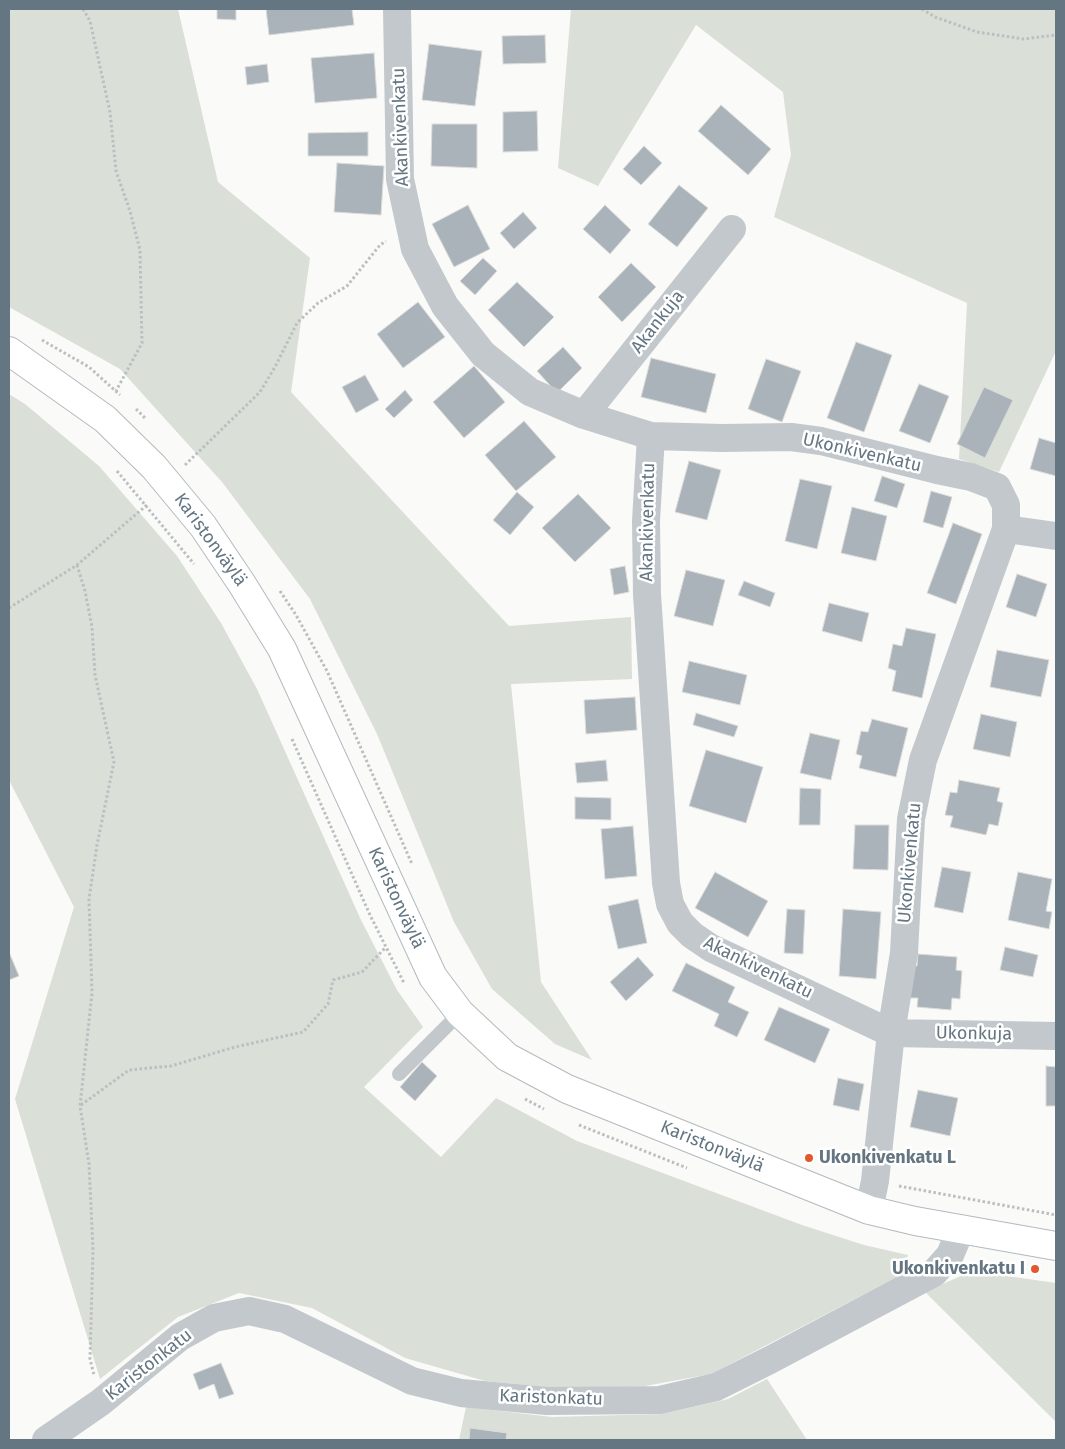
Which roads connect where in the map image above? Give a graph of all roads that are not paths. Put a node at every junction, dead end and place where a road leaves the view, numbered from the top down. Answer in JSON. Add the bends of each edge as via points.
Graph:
{"nodes":[{"id":1,"x":398,"y":9,"type":"edge"},
{"id":2,"x":732,"y":230,"type":"dead end"},
{"id":3,"x":9,"y":351,"type":"edge"},
{"id":4,"x":584,"y":415,"type":"junction"},
{"id":5,"x":650,"y":436,"type":"junction"},
{"id":6,"x":1006,"y":529,"type":"junction"},
{"id":7,"x":1056,"y":536,"type":"edge"},
{"id":8,"x":460,"y":1013,"type":"junction"},
{"id":9,"x":891,"y":1033,"type":"junction"},
{"id":10,"x":1056,"y":1036,"type":"edge"},
{"id":11,"x":399,"y":1074,"type":"dead end"},
{"id":12,"x":868,"y":1210,"type":"junction"},
{"id":13,"x":961,"y":1229,"type":"junction"},
{"id":14,"x":1056,"y":1246,"type":"edge"},
{"id":15,"x":46,"y":1440,"type":"edge"}],
"edges":[{"from":1,"to":4,"type":"street","name":"Akankivenkatu","via":[[400,179],[415,249],[445,306],[483,354],[530,392]]},
{"from":2,"to":4,"type":"street","name":"Akankuja"},
{"from":3,"to":8,"type":"street","name":"Karistonväylä","via":[[105,419],[154,467],[203,526],[238,576],[282,649],[433,976]]},
{"from":4,"to":5,"type":"street","name":"Akankivenkatu"},
{"from":5,"to":6,"type":"street","name":"Ukonkivenkatu","via":[[798,438],[971,477],[996,487],[1006,505]]},
{"from":5,"to":9,"type":"street","name":"Akankivenkatu","via":[[647,594],[670,904],[680,923],[711,948]]},
{"from":6,"to":7,"type":"street"},
{"from":6,"to":9,"type":"street","name":"Ukonkivenkatu","via":[[923,760],[911,819],[904,954]]},
{"from":8,"to":11,"type":"lane"},
{"from":8,"to":12,"type":"street","name":"Karistonväylä","via":[[508,1057],[568,1089]]},
{"from":9,"to":10,"type":"street","name":"Ukonkuja"},
{"from":9,"to":12,"type":"street","name":"Ukonkivenkatu","via":[[875,1181]]},
{"from":12,"to":13,"type":"street","name":"Karistonväylä"},
{"from":13,"to":14,"type":"street"},
{"from":13,"to":15,"type":"street","name":"Karistonkatu","via":[[950,1255],[934,1273],[716,1387],[660,1400],[546,1401],[461,1393],[412,1381],[285,1318],[249,1311],[214,1318],[180,1338],[101,1402]]}]}
